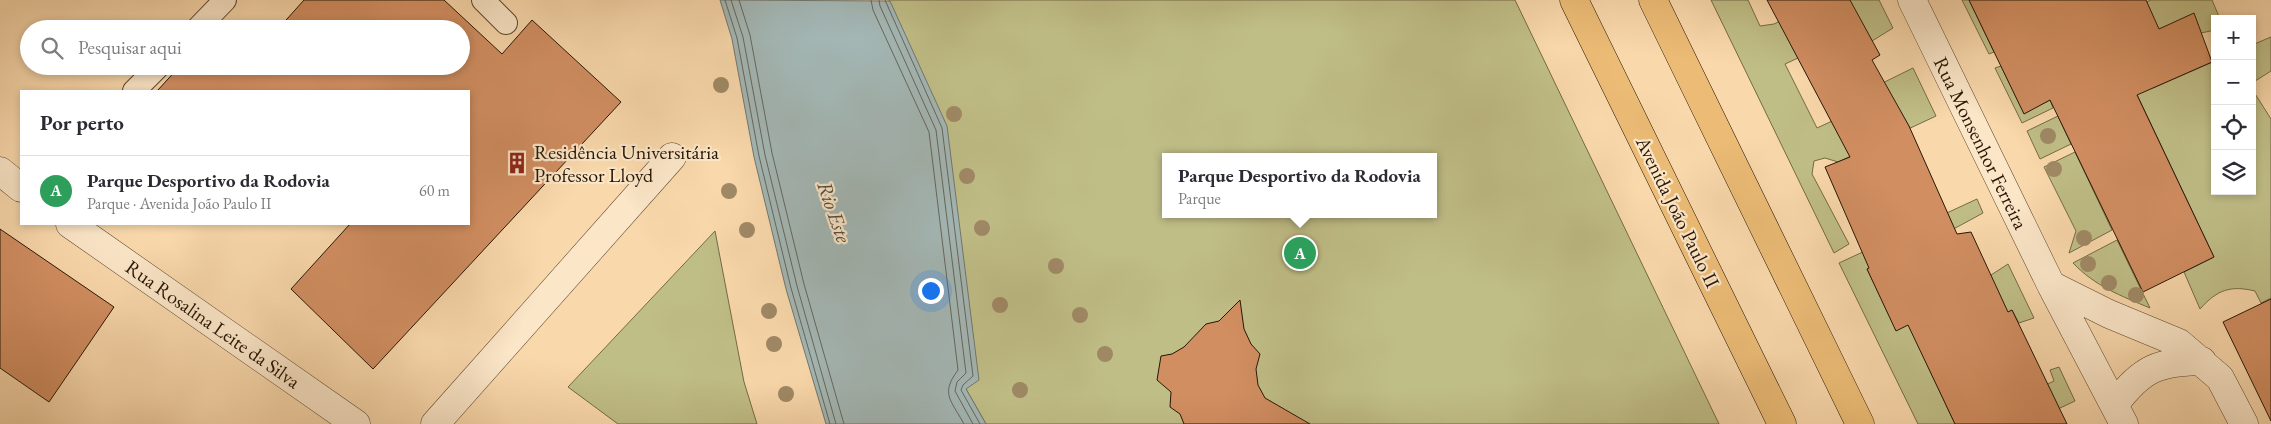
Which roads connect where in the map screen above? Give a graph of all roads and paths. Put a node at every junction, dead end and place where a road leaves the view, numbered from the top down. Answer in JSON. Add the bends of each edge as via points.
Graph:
{"nodes":[{"id":1,"x":225,"y":0,"type":"edge"},
{"id":2,"x":483,"y":0,"type":"edge"},
{"id":3,"x":1574,"y":0,"type":"edge"},
{"id":4,"x":1653,"y":0,"type":"edge"},
{"id":5,"x":1912,"y":0,"type":"edge"},
{"id":6,"x":206,"y":20,"type":"edge"},
{"id":7,"x":506,"y":22,"type":"dead end"},
{"id":8,"x":150,"y":75,"type":"edge"},
{"id":9,"x":135,"y":90,"type":"edge"},
{"id":10,"x":672,"y":157,"type":"dead end"},
{"id":11,"x":0,"y":171,"type":"edge"},
{"id":12,"x":20,"y":187,"type":"edge"},
{"id":13,"x":71,"y":225,"type":"edge"},
{"id":14,"x":2051,"y":285,"type":"junction"},
{"id":15,"x":2202,"y":361,"type":"junction"},
{"id":16,"x":2120,"y":414,"type":"edge"},
{"id":17,"x":356,"y":424,"type":"edge"},
{"id":18,"x":434,"y":424,"type":"edge"},
{"id":19,"x":1782,"y":424,"type":"edge"},
{"id":20,"x":1860,"y":424,"type":"edge"},
{"id":21,"x":2244,"y":424,"type":"edge"}],
"edges":[{"from":1,"to":6,"type":"lane"},
{"from":2,"to":7,"type":"lane"},
{"from":3,"to":19,"type":"main road","name":"Avenida João Paulo II"},
{"from":4,"to":20,"type":"main road"},
{"from":5,"to":14,"type":"street","name":"Rua Monsenhor Ferreira"},
{"from":8,"to":9,"type":"lane"},
{"from":10,"to":18,"type":"street"},
{"from":11,"to":12,"type":"street"},
{"from":13,"to":17,"type":"street","name":"Rua Rosalina Leite da Silva"},
{"from":14,"to":15,"type":"street","via":[[2179,343]]},
{"from":14,"to":16,"type":"street","name":"Rua Monsenhor Ferreira"},
{"from":15,"to":16,"type":"street","name":"Rua Monsenhor Ferreira","via":[[2173,362],[2150,369],[2128,387]]},
{"from":15,"to":21,"type":"street","via":[[2220,378]]}]}
